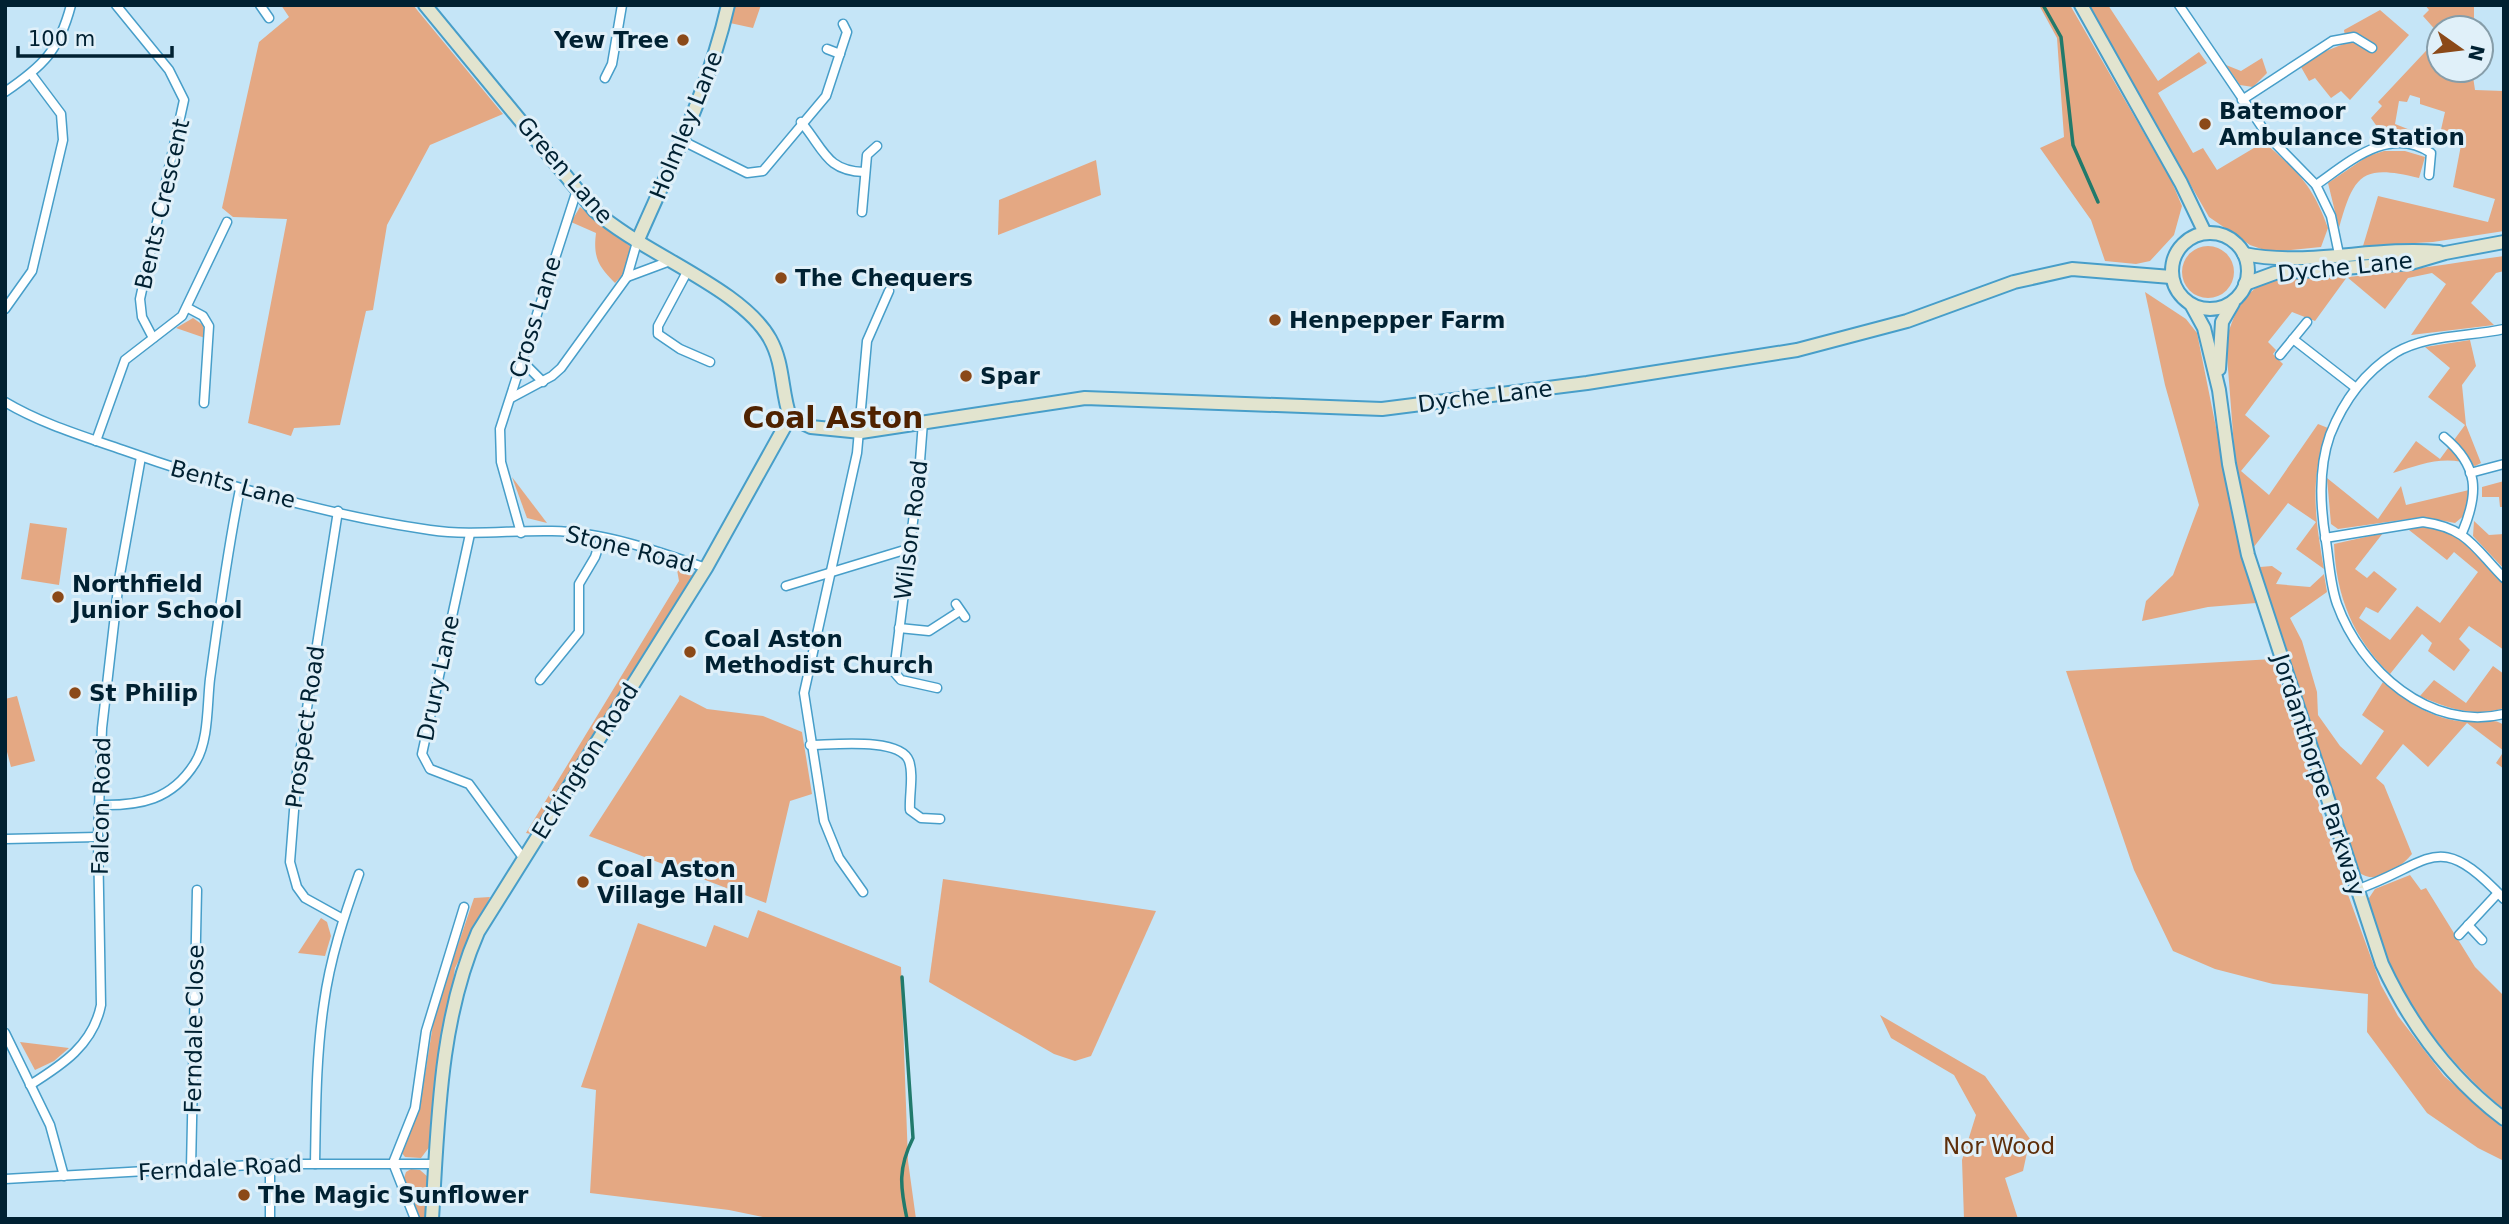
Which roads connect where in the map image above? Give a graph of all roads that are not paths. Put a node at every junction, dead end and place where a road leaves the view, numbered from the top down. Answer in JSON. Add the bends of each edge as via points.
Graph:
{"nodes":[{"id":1,"x":71,"y":5,"type":"edge"},
{"id":2,"x":116,"y":5,"type":"edge"},
{"id":3,"x":260,"y":5,"type":"edge"},
{"id":4,"x":425,"y":5,"type":"edge"},
{"id":5,"x":622,"y":5,"type":"edge"},
{"id":6,"x":729,"y":5,"type":"edge"},
{"id":7,"x":2081,"y":5,"type":"edge"},
{"id":8,"x":2179,"y":5,"type":"edge"},
{"id":9,"x":269,"y":18,"type":"dead end"},
{"id":10,"x":843,"y":24,"type":"dead end"},
{"id":11,"x":2372,"y":48,"type":"dead end"},
{"id":12,"x":827,"y":49,"type":"dead end"},
{"id":13,"x":840,"y":54,"type":"junction"},
{"id":14,"x":32,"y":74,"type":"junction"},
{"id":15,"x":604,"y":78,"type":"dead end"},
{"id":16,"x":5,"y":92,"type":"edge"},
{"id":17,"x":2242,"y":100,"type":"junction"},
{"id":18,"x":801,"y":122,"type":"junction"},
{"id":19,"x":683,"y":141,"type":"junction"},
{"id":20,"x":877,"y":146,"type":"dead end"},
{"id":21,"x":864,"y":172,"type":"junction"},
{"id":22,"x":2429,"y":176,"type":"dead end"},
{"id":23,"x":2316,"y":185,"type":"junction"},
{"id":24,"x":577,"y":190,"type":"junction"},
{"id":25,"x":862,"y":212,"type":"dead end"},
{"id":26,"x":227,"y":222,"type":"dead end"},
{"id":27,"x":2205,"y":233,"type":"junction"},
{"id":28,"x":637,"y":242,"type":"junction"},
{"id":29,"x":2504,"y":243,"type":"edge"},
{"id":30,"x":2445,"y":253,"type":"junction"},
{"id":31,"x":2244,"y":254,"type":"junction"},
{"id":32,"x":2340,"y":255,"type":"junction"},
{"id":33,"x":670,"y":261,"type":"junction"},
{"id":34,"x":2342,"y":270,"type":"junction"},
{"id":35,"x":687,"y":272,"type":"junction"},
{"id":36,"x":2171,"y":276,"type":"junction"},
{"id":37,"x":627,"y":277,"type":"junction"},
{"id":38,"x":2245,"y":284,"type":"junction"},
{"id":39,"x":890,"y":291,"type":"dead end"},
{"id":40,"x":2235,"y":300,"type":"junction"},
{"id":41,"x":2192,"y":306,"type":"junction"},
{"id":42,"x":188,"y":308,"type":"junction"},
{"id":43,"x":5,"y":309,"type":"edge"},
{"id":44,"x":2306,"y":322,"type":"dead end"},
{"id":45,"x":2504,"y":329,"type":"edge"},
{"id":46,"x":153,"y":338,"type":"junction"},
{"id":47,"x":2293,"y":338,"type":"junction"},
{"id":48,"x":2280,"y":355,"type":"dead end"},
{"id":49,"x":523,"y":362,"type":"junction"},
{"id":50,"x":710,"y":362,"type":"dead end"},
{"id":51,"x":543,"y":382,"type":"junction"},
{"id":52,"x":2356,"y":388,"type":"junction"},
{"id":53,"x":2219,"y":390,"type":"junction"},
{"id":54,"x":511,"y":398,"type":"junction"},
{"id":55,"x":5,"y":402,"type":"edge"},
{"id":56,"x":204,"y":403,"type":"dead end"},
{"id":57,"x":790,"y":417,"type":"junction"},
{"id":58,"x":923,"y":422,"type":"junction"},
{"id":59,"x":861,"y":432,"type":"junction"},
{"id":60,"x":2444,"y":438,"type":"dead end"},
{"id":61,"x":96,"y":441,"type":"junction"},
{"id":62,"x":141,"y":457,"type":"junction"},
{"id":63,"x":2504,"y":464,"type":"edge"},
{"id":64,"x":2470,"y":473,"type":"junction"},
{"id":65,"x":240,"y":489,"type":"junction"},
{"id":66,"x":338,"y":511,"type":"junction"},
{"id":67,"x":521,"y":533,"type":"junction"},
{"id":68,"x":2462,"y":533,"type":"junction"},
{"id":69,"x":471,"y":534,"type":"junction"},
{"id":70,"x":2325,"y":538,"type":"junction"},
{"id":71,"x":601,"y":539,"type":"junction"},
{"id":72,"x":911,"y":548,"type":"junction"},
{"id":73,"x":706,"y":568,"type":"junction"},
{"id":74,"x":829,"y":573,"type":"junction"},
{"id":75,"x":2504,"y":578,"type":"edge"},
{"id":76,"x":786,"y":586,"type":"dead end"},
{"id":77,"x":960,"y":611,"type":"dead end"},
{"id":78,"x":899,"y":628,"type":"junction"},
{"id":79,"x":540,"y":680,"type":"dead end"},
{"id":80,"x":937,"y":688,"type":"dead end"},
{"id":81,"x":2504,"y":713,"type":"edge"},
{"id":82,"x":810,"y":746,"type":"junction"},
{"id":83,"x":99,"y":804,"type":"junction"},
{"id":84,"x":940,"y":819,"type":"dead end"},
{"id":85,"x":98,"y":837,"type":"junction"},
{"id":86,"x":5,"y":839,"type":"edge"},
{"id":87,"x":524,"y":859,"type":"junction"},
{"id":88,"x":359,"y":874,"type":"dead end"},
{"id":89,"x":197,"y":890,"type":"dead end"},
{"id":90,"x":2356,"y":890,"type":"junction"},
{"id":91,"x":863,"y":892,"type":"dead end"},
{"id":92,"x":2501,"y":896,"type":"edge"},
{"id":93,"x":464,"y":907,"type":"dead end"},
{"id":94,"x":343,"y":919,"type":"junction"},
{"id":95,"x":2468,"y":925,"type":"junction"},
{"id":96,"x":2459,"y":935,"type":"dead end"},
{"id":97,"x":2482,"y":940,"type":"dead end"},
{"id":98,"x":5,"y":1033,"type":"edge"},
{"id":99,"x":30,"y":1085,"type":"junction"},
{"id":100,"x":2504,"y":1119,"type":"edge"},
{"id":101,"x":393,"y":1163,"type":"junction"},
{"id":102,"x":270,"y":1164,"type":"junction"},
{"id":103,"x":315,"y":1164,"type":"junction"},
{"id":104,"x":435,"y":1164,"type":"junction"},
{"id":105,"x":191,"y":1168,"type":"junction"},
{"id":106,"x":64,"y":1176,"type":"junction"},
{"id":107,"x":5,"y":1179,"type":"edge"},
{"id":108,"x":270,"y":1219,"type":"edge"},
{"id":109,"x":415,"y":1219,"type":"edge"},
{"id":110,"x":432,"y":1219,"type":"edge"}],
"edges":[{"from":1,"to":14,"type":"street","via":[[53,51]]},
{"from":2,"to":46,"type":"street","name":"Bents Crescent","via":[[169,70],[184,100],[140,299],[142,317]]},
{"from":3,"to":9,"type":"street"},
{"from":4,"to":24,"type":"main road","name":"Green Lane"},
{"from":5,"to":15,"type":"street","via":[[612,64]]},
{"from":6,"to":19,"type":"main road","name":"Holmley Lane"},
{"from":7,"to":27,"type":"main road"},
{"from":8,"to":17,"type":"street"},
{"from":10,"to":13,"type":"street","via":[[846,32]]},
{"from":11,"to":17,"type":"street","via":[[2354,37],[2332,41]]},
{"from":12,"to":13,"type":"street"},
{"from":13,"to":18,"type":"street","via":[[826,96]]},
{"from":14,"to":16,"type":"street"},
{"from":14,"to":43,"type":"street","via":[[61,114],[63,140],[32,271]]},
{"from":17,"to":23,"type":"street","via":[[2268,136]]},
{"from":18,"to":19,"type":"street","via":[[770,165],[754,173]]},
{"from":18,"to":21,"type":"street","via":[[833,165],[847,172]]},
{"from":19,"to":28,"type":"main road","name":"Holmley Lane"},
{"from":20,"to":21,"type":"street","via":[[869,150]]},
{"from":21,"to":25,"type":"street"},
{"from":22,"to":23,"type":"street","via":[[2431,153],[2386,143]]},
{"from":23,"to":32,"type":"street","via":[[2331,216]]},
{"from":24,"to":28,"type":"main road","name":"Green Lane","via":[[604,219]]},
{"from":24,"to":49,"type":"street","name":"Cross Lane"},
{"from":26,"to":42,"type":"street"},
{"from":27,"to":31,"type":"main road","name":"Dyche Lane","via":[[2231,239]]},
{"from":27,"to":36,"type":"main road","via":[[2179,247]]},
{"from":28,"to":33,"type":"main road","name":"Green Lane"},
{"from":28,"to":37,"type":"street"},
{"from":29,"to":30,"type":"main road","name":"Dyche Lane"},
{"from":30,"to":32,"type":"main road","name":"Dyche Lane","via":[[2407,249]]},
{"from":30,"to":34,"type":"main road","name":"Dyche Lane","via":[[2411,263]]},
{"from":31,"to":32,"type":"main road","name":"Dyche Lane","via":[[2280,259]]},
{"from":31,"to":38,"type":"main road","name":"Dyche Lane","via":[[2248,265]]},
{"from":32,"to":34,"type":"street"},
{"from":33,"to":35,"type":"main road","name":"Green Lane"},
{"from":33,"to":37,"type":"street"},
{"from":34,"to":38,"type":"main road","name":"Dyche Lane","via":[[2275,273]]},
{"from":35,"to":50,"type":"street","via":[[658,334]]},
{"from":35,"to":57,"type":"main road","name":"Green Lane","via":[[739,305],[765,330],[778,359]]},
{"from":36,"to":41,"type":"main road","via":[[2177,292]]},
{"from":36,"to":58,"type":"main road","name":"Dyche Lane","via":[[2072,269],[2014,282],[1907,321],[1797,350],[1394,407],[1085,398]]},
{"from":37,"to":51,"type":"street","via":[[571,356]]},
{"from":38,"to":40,"type":"main road","name":"Dyche Lane"},
{"from":39,"to":59,"type":"street","via":[[863,360]]},
{"from":40,"to":41,"type":"main road","via":[[2214,309]]},
{"from":40,"to":53,"type":"main road","name":"Jordanthorpe Parkway","via":[[2222,322]]},
{"from":41,"to":53,"type":"main road","name":"Jordanthorpe Parkway","via":[[2204,328]]},
{"from":42,"to":46,"type":"street"},
{"from":42,"to":56,"type":"street","via":[[203,316],[209,326]]},
{"from":44,"to":47,"type":"street"},
{"from":45,"to":52,"type":"street","via":[[2410,345],[2379,364]]},
{"from":46,"to":61,"type":"street","via":[[125,360]]},
{"from":47,"to":48,"type":"street"},
{"from":47,"to":52,"type":"street"},
{"from":49,"to":51,"type":"street"},
{"from":49,"to":54,"type":"street","name":"Cross Lane"},
{"from":51,"to":54,"type":"street"},
{"from":52,"to":70,"type":"street","via":[[2325,455],[2321,491]]},
{"from":53,"to":90,"type":"main road","name":"Jordanthorpe Parkway","via":[[2248,555]]},
{"from":54,"to":67,"type":"street","name":"Cross Lane","via":[[499,445]]},
{"from":55,"to":61,"type":"street","name":"Bents Lane"},
{"from":57,"to":59,"type":"main road","name":"Dyche Lane","via":[[811,427]]},
{"from":57,"to":73,"type":"main road","name":"Eckington Road"},
{"from":58,"to":59,"type":"main road","name":"Dyche Lane"},
{"from":58,"to":72,"type":"street","name":"Wilson Road"},
{"from":59,"to":74,"type":"street"},
{"from":60,"to":64,"type":"street","via":[[2465,455]]},
{"from":61,"to":62,"type":"street","name":"Bents Lane"},
{"from":62,"to":65,"type":"street","name":"Bents Lane"},
{"from":62,"to":83,"type":"street","name":"Falcon Road","via":[[109,656]]},
{"from":63,"to":64,"type":"street"},
{"from":64,"to":68,"type":"street","via":[[2474,501]]},
{"from":65,"to":66,"type":"street","name":"Bents Lane"},
{"from":65,"to":83,"type":"street","via":[[227,551],[200,754],[178,783],[155,799]]},
{"from":66,"to":69,"type":"street","name":"Bents Lane"},
{"from":66,"to":94,"type":"street","name":"Prospect Road","via":[[297,772],[290,862],[305,898]]},
{"from":67,"to":69,"type":"street","name":"Stone Road"},
{"from":67,"to":71,"type":"street","name":"Stone Road","via":[[553,531]]},
{"from":68,"to":70,"type":"street","via":[[2423,522]]},
{"from":68,"to":75,"type":"street"},
{"from":69,"to":87,"type":"street","name":"Drury Lane","via":[[422,754],[430,769],[475,789]]},
{"from":70,"to":81,"type":"street","via":[[2336,602],[2357,644],[2379,672],[2406,694],[2440,711],[2469,718]]},
{"from":71,"to":73,"type":"street","name":"Stone Road"},
{"from":71,"to":79,"type":"street","via":[[579,584],[579,632],[548,663]]},
{"from":72,"to":74,"type":"street"},
{"from":72,"to":78,"type":"street","name":"Wilson Road"},
{"from":73,"to":87,"type":"main road","name":"Eckington Road"},
{"from":74,"to":76,"type":"street"},
{"from":74,"to":82,"type":"street","via":[[804,693]]},
{"from":77,"to":78,"type":"street","via":[[929,631]]},
{"from":78,"to":80,"type":"street","name":"Wilson Road","via":[[895,676]]},
{"from":82,"to":84,"type":"street","via":[[899,749],[909,760],[910,810],[921,818]]},
{"from":82,"to":91,"type":"street","via":[[830,839]]},
{"from":83,"to":85,"type":"street","name":"Falcon Road"},
{"from":85,"to":86,"type":"street"},
{"from":85,"to":99,"type":"street","name":"Falcon Road","via":[[99,1018],[77,1051]]},
{"from":87,"to":104,"type":"main road","name":"Eckington Road","via":[[478,932],[459,986],[443,1075]]},
{"from":88,"to":94,"type":"street"},
{"from":89,"to":105,"type":"street","name":"Ferndale Close"},
{"from":90,"to":92,"type":"street","via":[[2423,859],[2448,856],[2466,863]]},
{"from":90,"to":100,"type":"main road","name":"Jordanthorpe Parkway","via":[[2382,964],[2411,1021],[2451,1071]]},
{"from":92,"to":95,"type":"street"},
{"from":93,"to":101,"type":"street","via":[[426,1031],[415,1108]]},
{"from":94,"to":103,"type":"street","via":[[321,1022]]},
{"from":95,"to":96,"type":"street"},
{"from":95,"to":97,"type":"street"},
{"from":98,"to":99,"type":"street"},
{"from":99,"to":106,"type":"street","via":[[56,1140]]},
{"from":101,"to":103,"type":"street","name":"Ferndale Road"},
{"from":101,"to":104,"type":"street","name":"Ferndale Road"},
{"from":101,"to":109,"type":"street"},
{"from":102,"to":103,"type":"street","name":"Ferndale Road"},
{"from":102,"to":105,"type":"street","name":"Ferndale Road"},
{"from":102,"to":108,"type":"street"},
{"from":104,"to":110,"type":"main road","name":"Eckington Road"},
{"from":105,"to":106,"type":"street","name":"Ferndale Road"},
{"from":106,"to":107,"type":"street","name":"Ferndale Road"}]}
